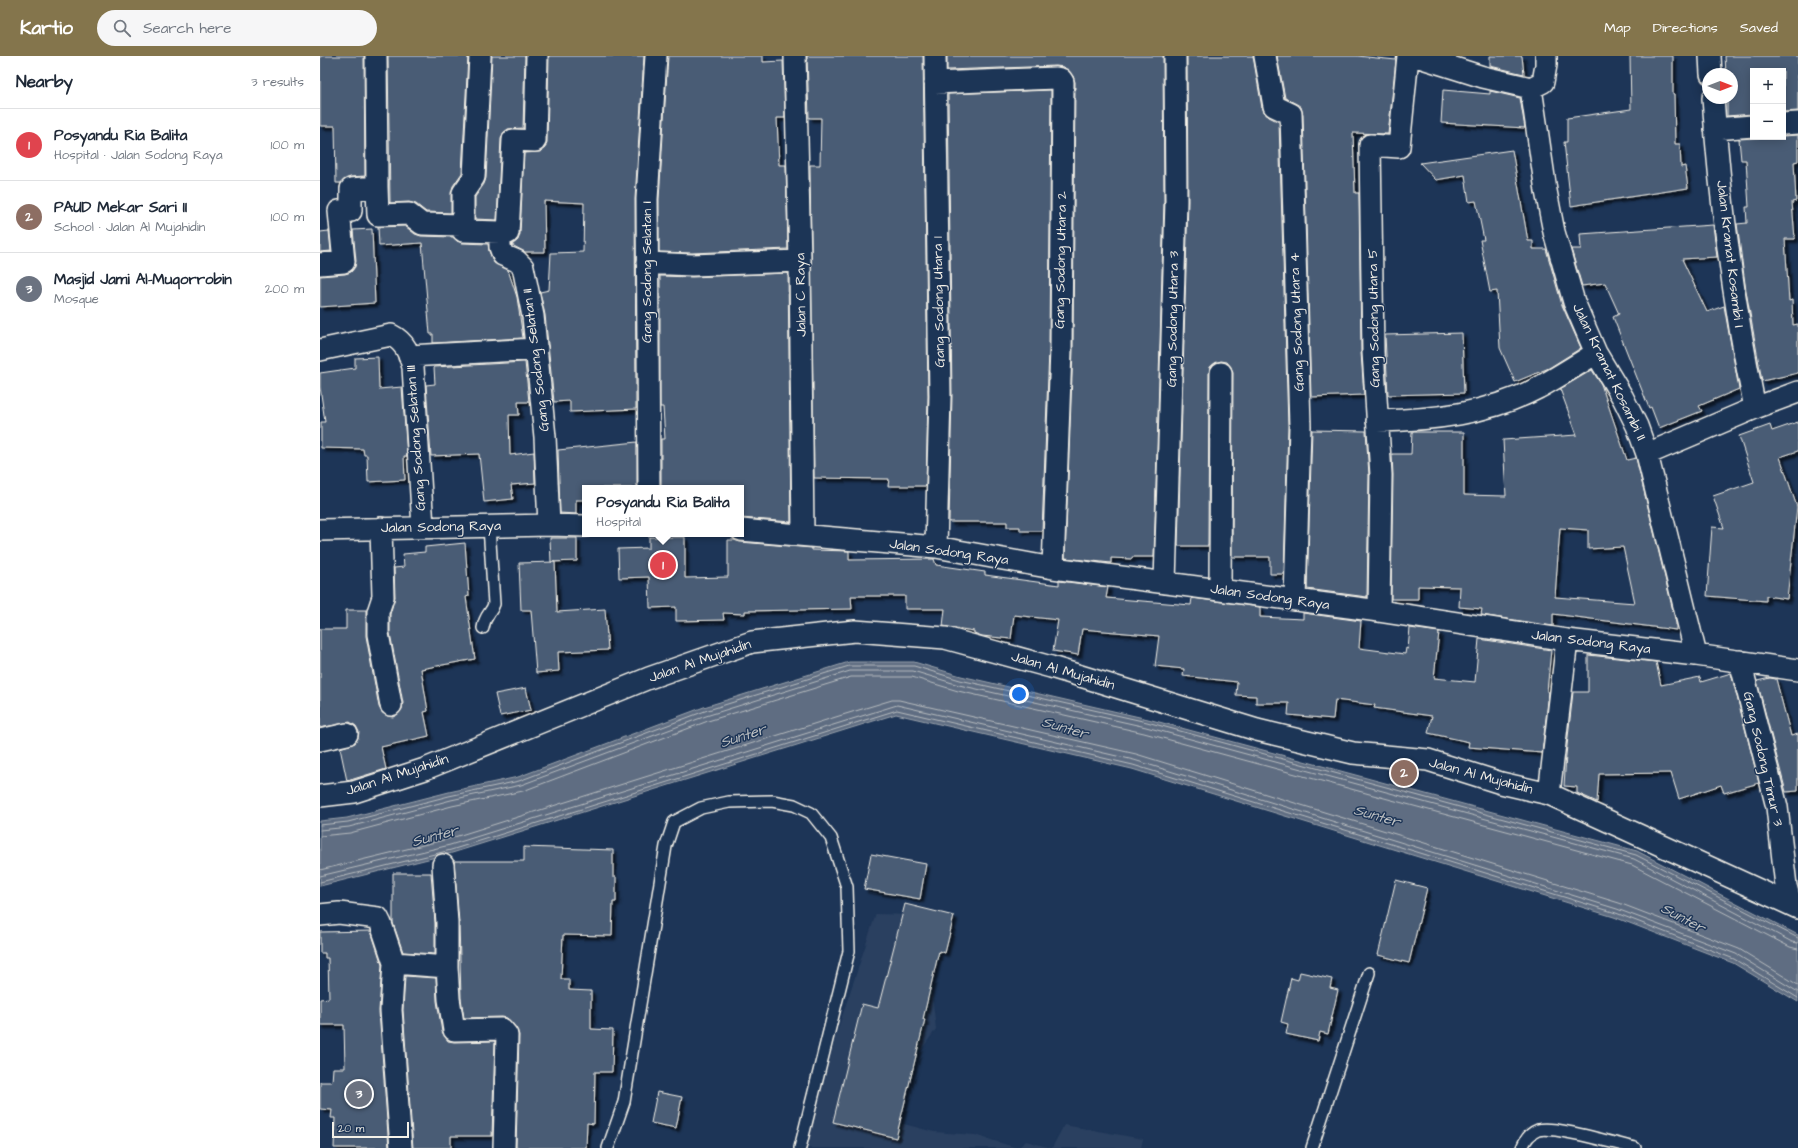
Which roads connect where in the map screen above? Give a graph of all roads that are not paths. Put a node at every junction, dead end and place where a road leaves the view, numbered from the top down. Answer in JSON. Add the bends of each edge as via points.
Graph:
{"nodes":[{"id":1,"x":376,"y":56,"type":"edge"},
{"id":2,"x":480,"y":56,"type":"edge"},
{"id":3,"x":537,"y":56,"type":"edge"},
{"id":4,"x":656,"y":56,"type":"edge"},
{"id":5,"x":795,"y":56,"type":"edge"},
{"id":6,"x":935,"y":56,"type":"edge"},
{"id":7,"x":1175,"y":56,"type":"edge"},
{"id":8,"x":1265,"y":56,"type":"edge"},
{"id":9,"x":1408,"y":56,"type":"edge"},
{"id":10,"x":1416,"y":56,"type":"edge"},
{"id":11,"x":1546,"y":56,"type":"edge"},
{"id":12,"x":1710,"y":56,"type":"edge"},
{"id":13,"x":1711,"y":68,"type":"edge"},
{"id":14,"x":935,"y":84,"type":"junction"},
{"id":15,"x":1531,"y":88,"type":"junction"},
{"id":16,"x":1713,"y":104,"type":"edge"},
{"id":17,"x":1798,"y":123,"type":"edge"},
{"id":18,"x":1786,"y":124,"type":"edge"},
{"id":19,"x":1750,"y":126,"type":"edge"},
{"id":20,"x":1715,"y":129,"type":"junction"},
{"id":21,"x":377,"y":187,"type":"junction"},
{"id":22,"x":462,"y":225,"type":"junction"},
{"id":23,"x":500,"y":232,"type":"junction"},
{"id":24,"x":800,"y":261,"type":"junction"},
{"id":25,"x":647,"y":263,"type":"junction"},
{"id":26,"x":320,"y":264,"type":"edge"},
{"id":27,"x":536,"y":349,"type":"junction"},
{"id":28,"x":320,"y":350,"type":"edge"},
{"id":29,"x":1596,"y":353,"type":"junction"},
{"id":30,"x":409,"y":356,"type":"junction"},
{"id":31,"x":1221,"y":373,"type":"dead end"},
{"id":32,"x":1798,"y":392,"type":"edge"},
{"id":33,"x":1755,"y":408,"type":"junction"},
{"id":34,"x":1377,"y":421,"type":"junction"},
{"id":35,"x":1647,"y":454,"type":"junction"},
{"id":36,"x":649,"y":485,"type":"edge"},
{"id":37,"x":549,"y":525,"type":"junction"},
{"id":38,"x":489,"y":526,"type":"junction"},
{"id":39,"x":582,"y":526,"type":"edge"},
{"id":40,"x":423,"y":527,"type":"junction"},
{"id":41,"x":380,"y":528,"type":"junction"},
{"id":42,"x":320,"y":530,"type":"edge"},
{"id":43,"x":744,"y":530,"type":"edge"},
{"id":44,"x":803,"y":534,"type":"junction"},
{"id":45,"x":936,"y":547,"type":"junction"},
{"id":46,"x":1053,"y":568,"type":"junction"},
{"id":47,"x":1165,"y":583,"type":"junction"},
{"id":48,"x":1220,"y":590,"type":"junction"},
{"id":49,"x":1295,"y":600,"type":"junction"},
{"id":50,"x":1379,"y":611,"type":"junction"},
{"id":51,"x":483,"y":628,"type":"dead end"},
{"id":52,"x":1567,"y":640,"type":"junction"},
{"id":53,"x":1696,"y":655,"type":"junction"},
{"id":54,"x":1740,"y":661,"type":"junction"},
{"id":55,"x":1798,"y":670,"type":"edge"},
{"id":56,"x":391,"y":704,"type":"dead end"},
{"id":57,"x":347,"y":734,"type":"dead end"},
{"id":58,"x":320,"y":740,"type":"edge"},
{"id":59,"x":1549,"y":794,"type":"junction"},
{"id":60,"x":320,"y":796,"type":"edge"},
{"id":61,"x":443,"y":865,"type":"dead end"},
{"id":62,"x":1794,"y":906,"type":"edge"},
{"id":63,"x":320,"y":915,"type":"edge"},
{"id":64,"x":394,"y":963,"type":"junction"},
{"id":65,"x":447,"y":967,"type":"junction"},
{"id":66,"x":1369,"y":972,"type":"dead end"},
{"id":67,"x":402,"y":1148,"type":"edge"},
{"id":68,"x":504,"y":1148,"type":"edge"},
{"id":69,"x":608,"y":1148,"type":"edge"},
{"id":70,"x":800,"y":1148,"type":"edge"},
{"id":71,"x":1312,"y":1148,"type":"edge"},
{"id":72,"x":1522,"y":1148,"type":"edge"},
{"id":73,"x":1635,"y":1148,"type":"edge"}],
"edges":[{"from":1,"to":21,"type":"street"},
{"from":2,"to":22,"type":"street","via":[[474,178],[463,193]]},
{"from":3,"to":23,"type":"street","via":[[535,141],[513,140],[508,233]]},
{"from":4,"to":25,"type":"street","name":"Gang Sodong Selatan I","via":[[647,199]]},
{"from":5,"to":24,"type":"street","name":"Jalan C Raya"},
{"from":6,"to":14,"type":"street","name":"Gang Sodong Utara 1"},
{"from":7,"to":47,"type":"street","name":"Gang Sodong Utara 3","via":[[1176,209]]},
{"from":8,"to":49,"type":"street","name":"Gang Sodong Utara 4","via":[[1274,106],[1291,114],[1300,426]]},
{"from":9,"to":34,"type":"street","name":"Gang Sodong Utara 5","via":[[1399,147],[1370,145]]},
{"from":10,"to":15,"type":"street","via":[[1483,77]]},
{"from":11,"to":15,"type":"street","via":[[1543,82]]},
{"from":12,"to":13,"type":"street"},
{"from":14,"to":45,"type":"street","name":"Gang Sodong Utara 1","via":[[940,396]]},
{"from":14,"to":46,"type":"street","name":"Gang Sodong Utara 2","via":[[1056,78],[1063,82],[1061,350]]},
{"from":15,"to":29,"type":"street","name":"Jalan Kramat Kosambi II","via":[[1554,232],[1574,302]]},
{"from":16,"to":20,"type":"street","name":"Jalan Kramat Kosambi I"},
{"from":17,"to":18,"type":"street"},
{"from":19,"to":20,"type":"street"},
{"from":20,"to":33,"type":"street","name":"Jalan Kramat Kosambi I","via":[[1728,248]]},
{"from":21,"to":22,"type":"street","via":[[378,215],[409,214],[422,224]]},
{"from":21,"to":26,"type":"street","via":[[351,189],[351,211],[339,211],[344,262]]},
{"from":22,"to":23,"type":"street","via":[[463,231]]},
{"from":23,"to":27,"type":"street","name":"Gang Sodong Selatan II","via":[[503,255],[517,261],[523,267],[533,316]]},
{"from":24,"to":25,"type":"street","via":[[692,265]]},
{"from":24,"to":44,"type":"street","name":"Jalan C Raya"},
{"from":25,"to":36,"type":"street","name":"Gang Sodong Selatan I"},
{"from":27,"to":30,"type":"street"},
{"from":27,"to":37,"type":"street","name":"Gang Sodong Selatan II","via":[[545,437]]},
{"from":28,"to":30,"type":"street","name":"Gang Sodong Selatan III","via":[[391,335],[398,339],[409,352]]},
{"from":29,"to":34,"type":"street","via":[[1537,388],[1509,400],[1470,412],[1428,419]]},
{"from":29,"to":35,"type":"street","name":"Jalan Kramat Kosambi II","via":[[1623,398]]},
{"from":30,"to":40,"type":"street","name":"Gang Sodong Selatan III","via":[[413,367]]},
{"from":31,"to":48,"type":"street"},
{"from":32,"to":33,"type":"street"},
{"from":33,"to":35,"type":"street"},
{"from":34,"to":50,"type":"street","name":"Gang Sodong Utara 5","via":[[1381,475]]},
{"from":35,"to":53,"type":"street","name":"Jalan Kramat Kosambi II"},
{"from":37,"to":38,"type":"street","name":"Jalan Sodong Raya"},
{"from":37,"to":39,"type":"street","name":"Jalan Sodong Raya"},
{"from":38,"to":40,"type":"street","name":"Jalan Sodong Raya"},
{"from":38,"to":51,"type":"lane","via":[[494,604],[485,616]]},
{"from":40,"to":41,"type":"street","name":"Jalan Sodong Raya"},
{"from":41,"to":42,"type":"street","name":"Jalan Sodong Raya"},
{"from":41,"to":56,"type":"street","via":[[383,597],[378,612],[378,634]]},
{"from":43,"to":44,"type":"street","name":"Jalan Sodong Raya"},
{"from":44,"to":45,"type":"street","name":"Jalan Sodong Raya"},
{"from":45,"to":46,"type":"street","name":"Jalan Sodong Raya"},
{"from":46,"to":47,"type":"street","name":"Jalan Sodong Raya"},
{"from":47,"to":48,"type":"street","name":"Jalan Sodong Raya"},
{"from":48,"to":49,"type":"street","name":"Jalan Sodong Raya"},
{"from":49,"to":50,"type":"street","name":"Jalan Sodong Raya"},
{"from":50,"to":52,"type":"street","name":"Jalan Sodong Raya"},
{"from":52,"to":53,"type":"street","name":"Jalan Sodong Raya"},
{"from":52,"to":59,"type":"street"},
{"from":53,"to":54,"type":"street","name":"Jalan Sodong Raya"},
{"from":54,"to":55,"type":"street","name":"Jalan Sodong Raya"},
{"from":54,"to":62,"type":"street","name":"Gang Sodong Timur 3","via":[[1777,807],[1786,886]]},
{"from":57,"to":58,"type":"street"},
{"from":59,"to":60,"type":"street","name":"Jalan Al Mujahidin","via":[[1501,783],[1428,760],[1353,753],[1257,730],[1051,667],[945,638],[855,630],[752,642],[649,678],[425,769],[354,792]]},
{"from":59,"to":62,"type":"street","name":"Jalan Al Mujahidin"},
{"from":61,"to":65,"type":"street"},
{"from":63,"to":64,"type":"street","via":[[339,913],[378,918]]},
{"from":64,"to":65,"type":"street"},
{"from":64,"to":67,"type":"street","via":[[391,1010]]},
{"from":65,"to":68,"type":"street","via":[[454,1030],[502,1029],[507,1035]]},
{"from":66,"to":71,"type":"lane"},
{"from":69,"to":70,"type":"lane","via":[[624,1102],[666,846],[674,822],[701,808],[729,802],[772,801],[794,805],[811,813],[831,838],[847,887],[849,951]]},
{"from":72,"to":73,"type":"lane","via":[[1531,1134],[1539,1130],[1554,1130]]}]}
